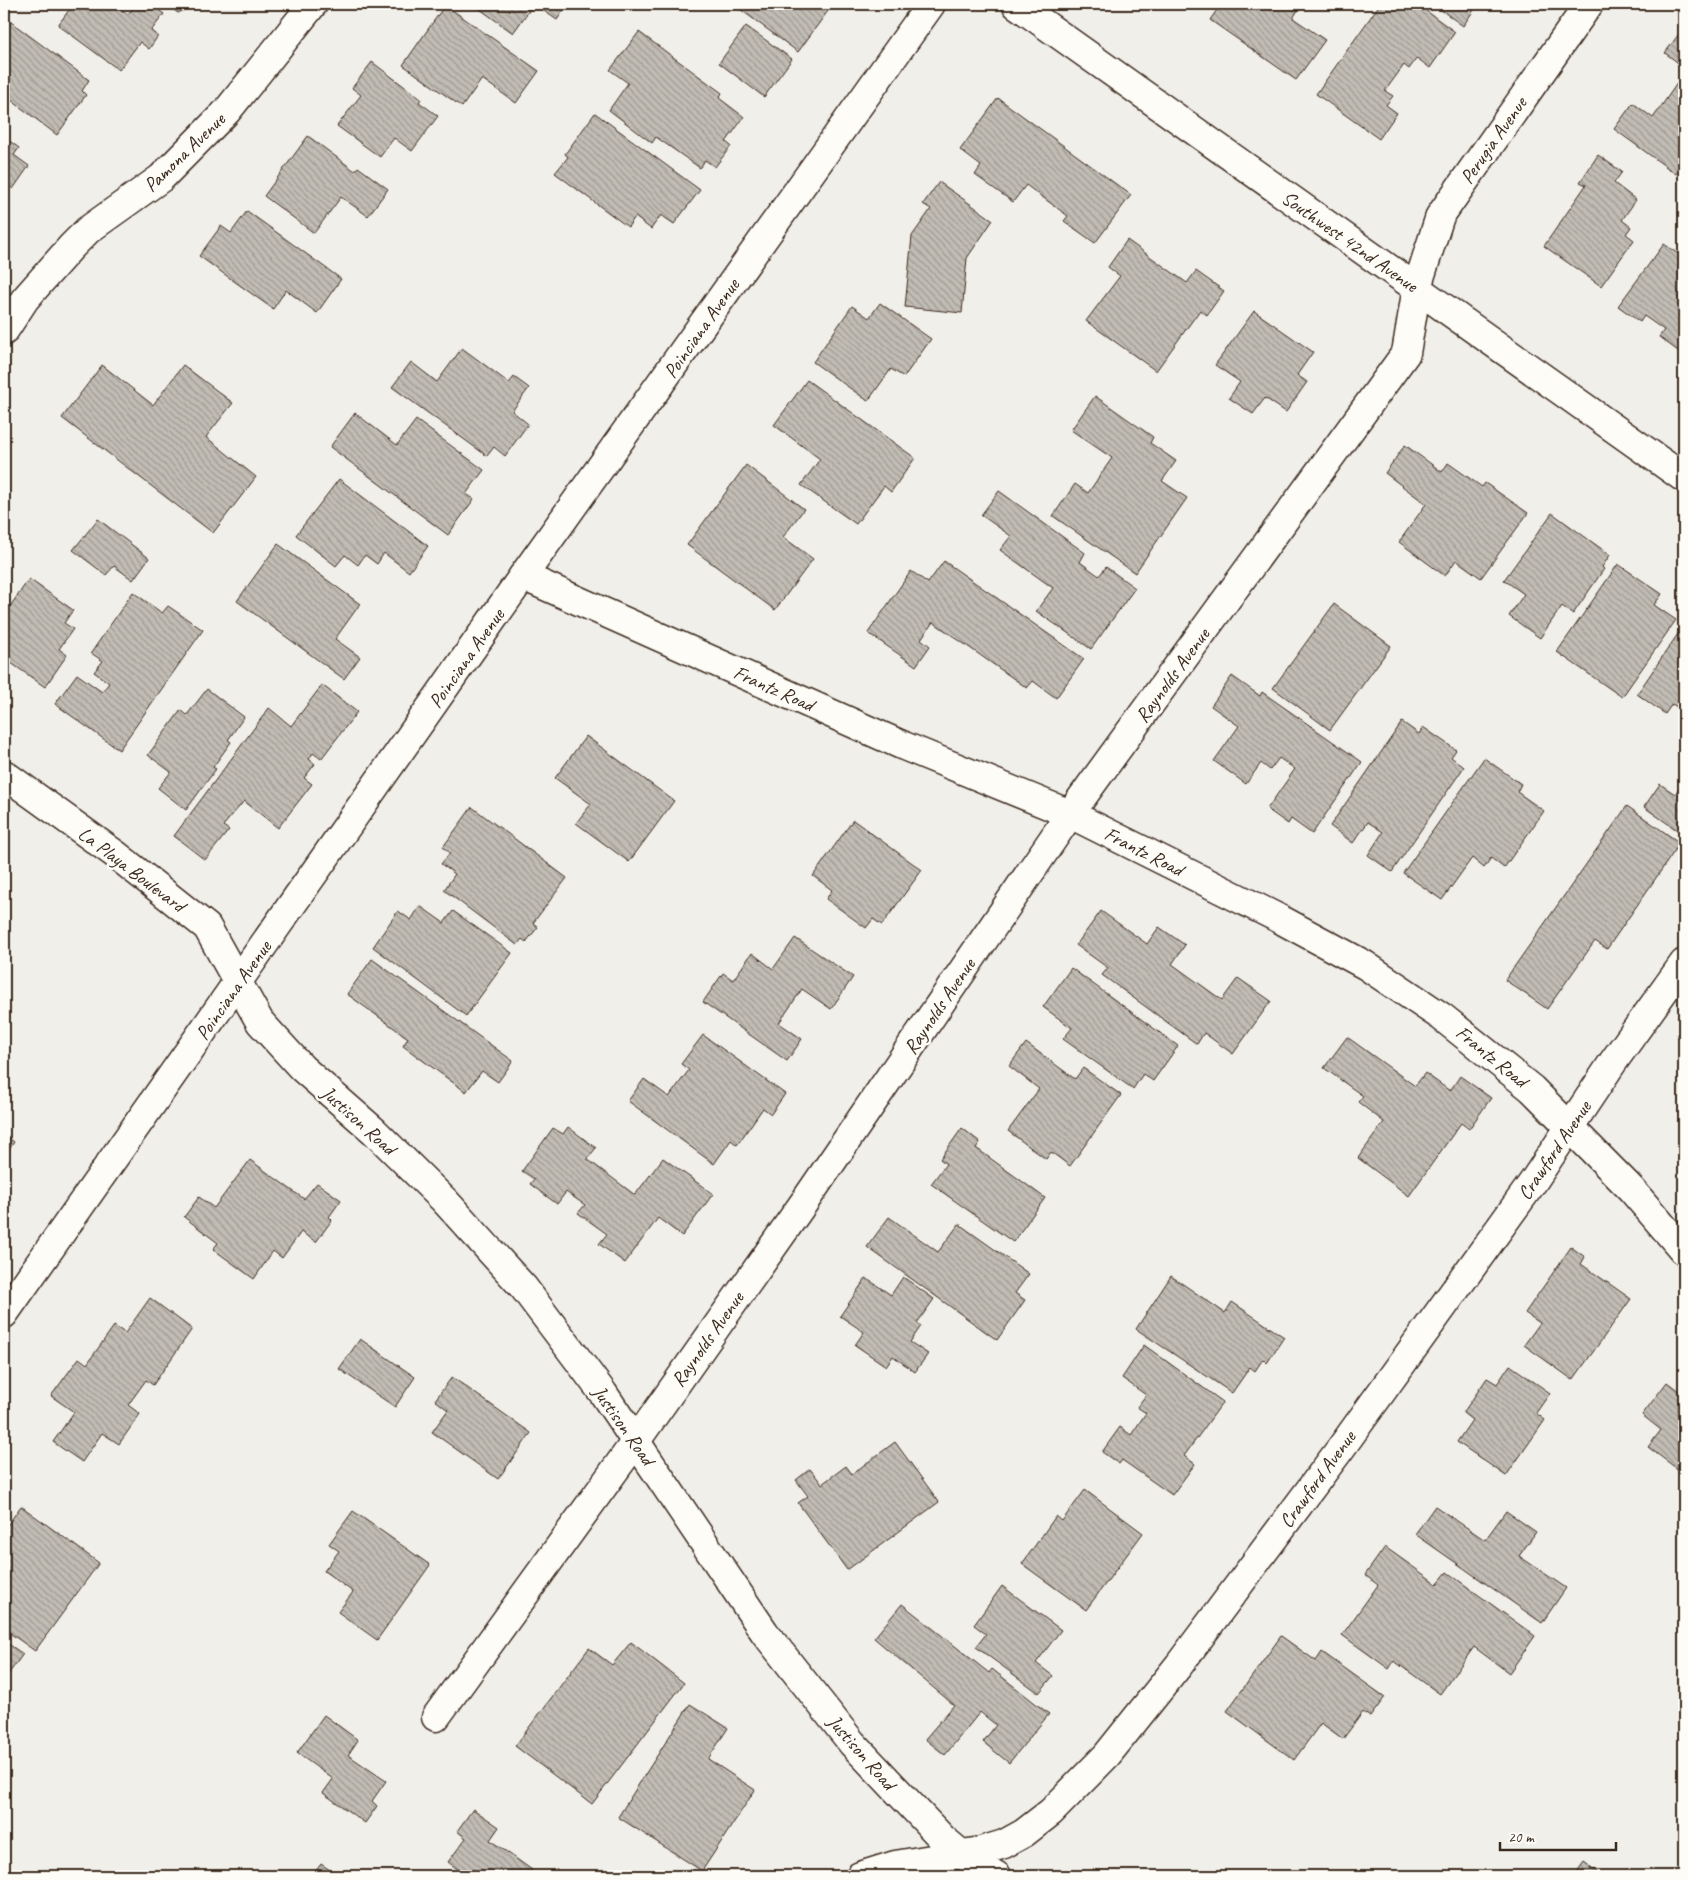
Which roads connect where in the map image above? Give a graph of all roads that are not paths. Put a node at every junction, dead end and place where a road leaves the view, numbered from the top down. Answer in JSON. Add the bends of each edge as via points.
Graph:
{"nodes":[{"id":1,"x":313,"y":4,"type":"edge"},
{"id":2,"x":931,"y":4,"type":"edge"},
{"id":3,"x":1016,"y":4,"type":"edge"},
{"id":4,"x":1589,"y":4,"type":"edge"},
{"id":5,"x":1417,"y":287,"type":"junction"},
{"id":6,"x":4,"y":331,"type":"edge"},
{"id":7,"x":1684,"y":478,"type":"edge"},
{"id":8,"x":524,"y":576,"type":"junction"},
{"id":9,"x":4,"y":774,"type":"edge"},
{"id":10,"x":1070,"y":814,"type":"junction"},
{"id":11,"x":1684,"y":963,"type":"edge"},
{"id":12,"x":238,"y":984,"type":"junction"},
{"id":13,"x":1570,"y":1126,"type":"junction"},
{"id":14,"x":1684,"y":1251,"type":"edge"},
{"id":15,"x":4,"y":1314,"type":"edge"},
{"id":16,"x":636,"y":1442,"type":"junction"},
{"id":17,"x":436,"y":1717,"type":"dead end"},
{"id":18,"x":961,"y":1854,"type":"junction"},
{"id":19,"x":860,"y":1876,"type":"edge"},
{"id":20,"x":996,"y":1876,"type":"edge"}],
"edges":[{"from":1,"to":6,"type":"street","name":"Pamona Avenue","via":[[227,111],[161,178],[88,230],[25,299]]},
{"from":2,"to":8,"type":"street","name":"Poinciana Avenue"},
{"from":3,"to":5,"type":"street","name":"Southwest 42nd Avenue"},
{"from":4,"to":5,"type":"street","name":"Perugia Avenue","via":[[1440,216]]},
{"from":5,"to":7,"type":"street","name":"Southwest 42nd Avenue"},
{"from":5,"to":10,"type":"street","name":"Raynolds Avenue","via":[[1406,353]]},
{"from":8,"to":10,"type":"street","name":"Frantz Road","via":[[877,734]]},
{"from":8,"to":12,"type":"street","name":"Poinciana Avenue"},
{"from":9,"to":12,"type":"street","name":"La Playa Boulevard","via":[[115,854],[207,927]]},
{"from":10,"to":13,"type":"street","name":"Frantz Road","via":[[1365,965],[1480,1045]]},
{"from":10,"to":16,"type":"street","name":"Raynolds Avenue"},
{"from":11,"to":13,"type":"street","name":"Crawford Avenue"},
{"from":12,"to":15,"type":"street","name":"Poinciana Avenue"},
{"from":12,"to":16,"type":"street","name":"Justison Road","via":[[260,1022],[286,1051],[445,1201],[524,1288]]},
{"from":13,"to":14,"type":"street","name":"Frantz Road","via":[[1631,1189]]},
{"from":13,"to":18,"type":"street","name":"Crawford Avenue","via":[[1335,1455],[1179,1666],[1107,1756],[1058,1806],[1024,1833],[1004,1844]]},
{"from":16,"to":17,"type":"street","name":"Raynolds Avenue"},
{"from":16,"to":18,"type":"street","name":"Justison Road","via":[[735,1591],[795,1673],[876,1771]]},
{"from":18,"to":19,"type":"street","name":"Crawford Avenue","via":[[895,1865]]},
{"from":18,"to":20,"type":"street","name":"Justison Road"}]}
